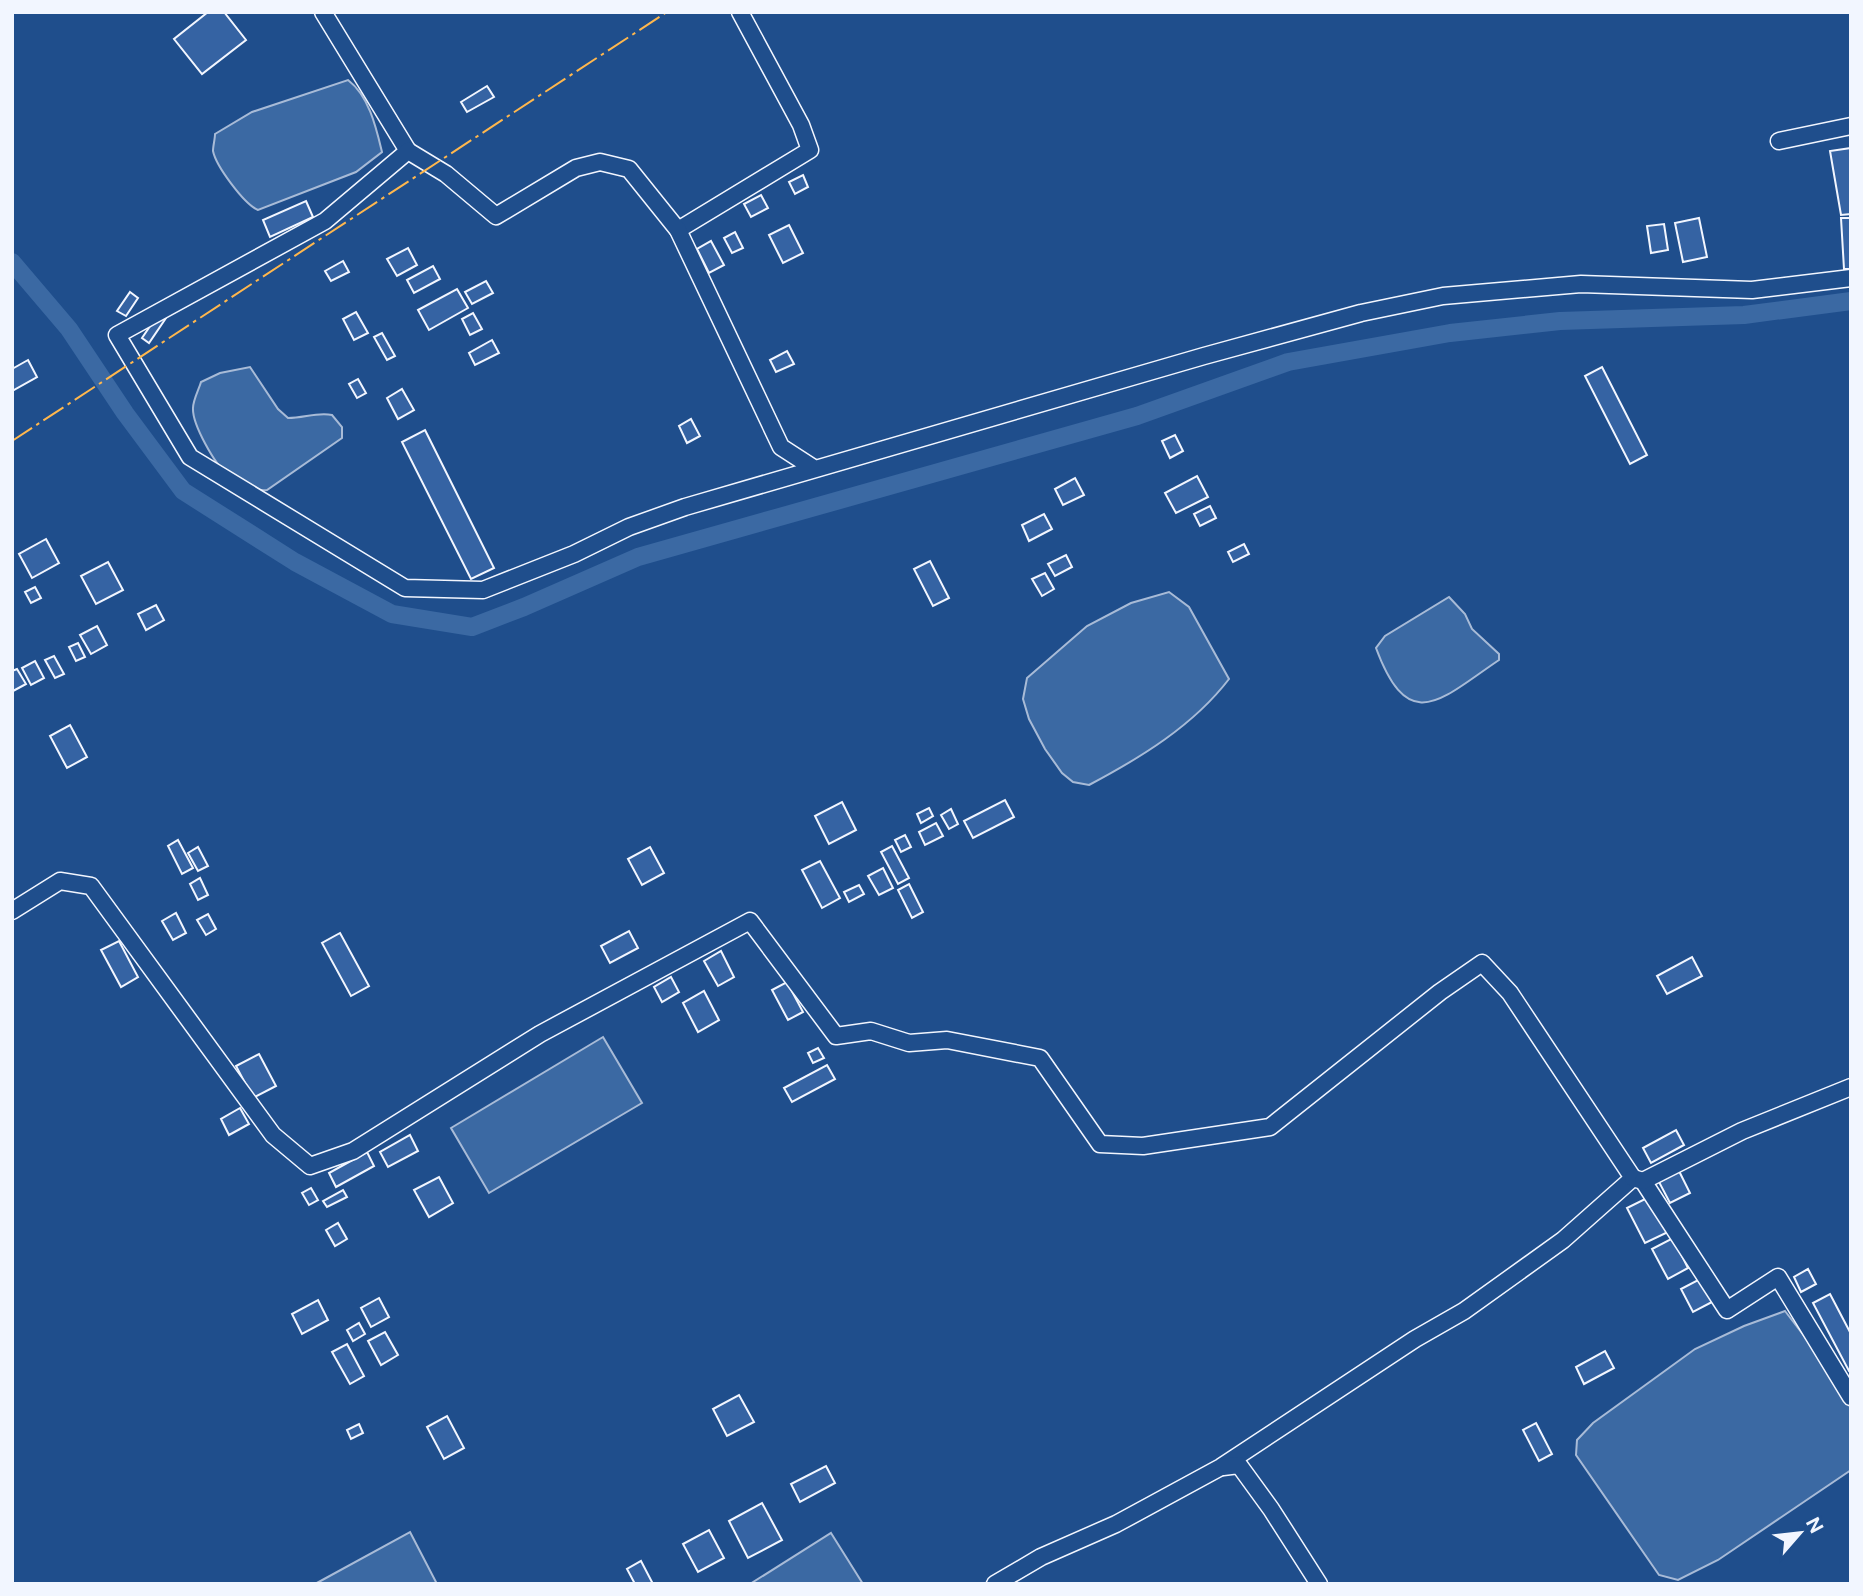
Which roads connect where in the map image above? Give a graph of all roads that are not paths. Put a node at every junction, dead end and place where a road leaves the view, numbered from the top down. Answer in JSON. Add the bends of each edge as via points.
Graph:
{"nodes":[{"id":1,"x":323,"y":12,"type":"edge"},
{"id":2,"x":740,"y":12,"type":"edge"},
{"id":3,"x":1851,"y":126,"type":"edge"},
{"id":4,"x":1779,"y":141,"type":"dead end"},
{"id":5,"x":408,"y":151,"type":"junction"},
{"id":6,"x":678,"y":230,"type":"junction"},
{"id":7,"x":1851,"y":278,"type":"edge"},
{"id":8,"x":816,"y":469,"type":"junction"},
{"id":9,"x":12,"y":912,"type":"edge"},
{"id":10,"x":1851,"y":1087,"type":"edge"},
{"id":11,"x":1638,"y":1180,"type":"junction"},
{"id":12,"x":1851,"y":1397,"type":"edge"},
{"id":13,"x":1221,"y":1467,"type":"junction"},
{"id":14,"x":995,"y":1584,"type":"edge"},
{"id":15,"x":1319,"y":1584,"type":"edge"}],
"edges":[{"from":1,"to":5,"type":"street"},
{"from":2,"to":6,"type":"street","via":[[802,125],[810,150]]},
{"from":3,"to":4,"type":"street"},
{"from":5,"to":6,"type":"street","via":[[446,174],[496,216],[576,168],[600,162],[629,169]]},
{"from":5,"to":8,"type":"street","via":[[325,221],[117,335],[190,457],[405,588],[483,590],[663,515]]},
{"from":6,"to":8,"type":"street","via":[[781,447]]},
{"from":7,"to":8,"type":"street","via":[[1752,290],[1581,284],[1443,296],[1217,352]]},
{"from":9,"to":11,"type":"street","via":[[60,881],[91,886],[273,1135],[310,1166],[353,1152],[540,1034],[750,921],[836,1036],[872,1031],[909,1043],[947,1040],[1040,1058],[1100,1144],[1143,1146],[1270,1126],[1482,963],[1510,993]]},
{"from":10,"to":11,"type":"street"},
{"from":11,"to":12,"type":"street","via":[[1727,1310],[1777,1277]]},
{"from":11,"to":13,"type":"street","via":[[1464,1311]]},
{"from":13,"to":14,"type":"street"},
{"from":13,"to":15,"type":"street","via":[[1239,1465]]}]}
